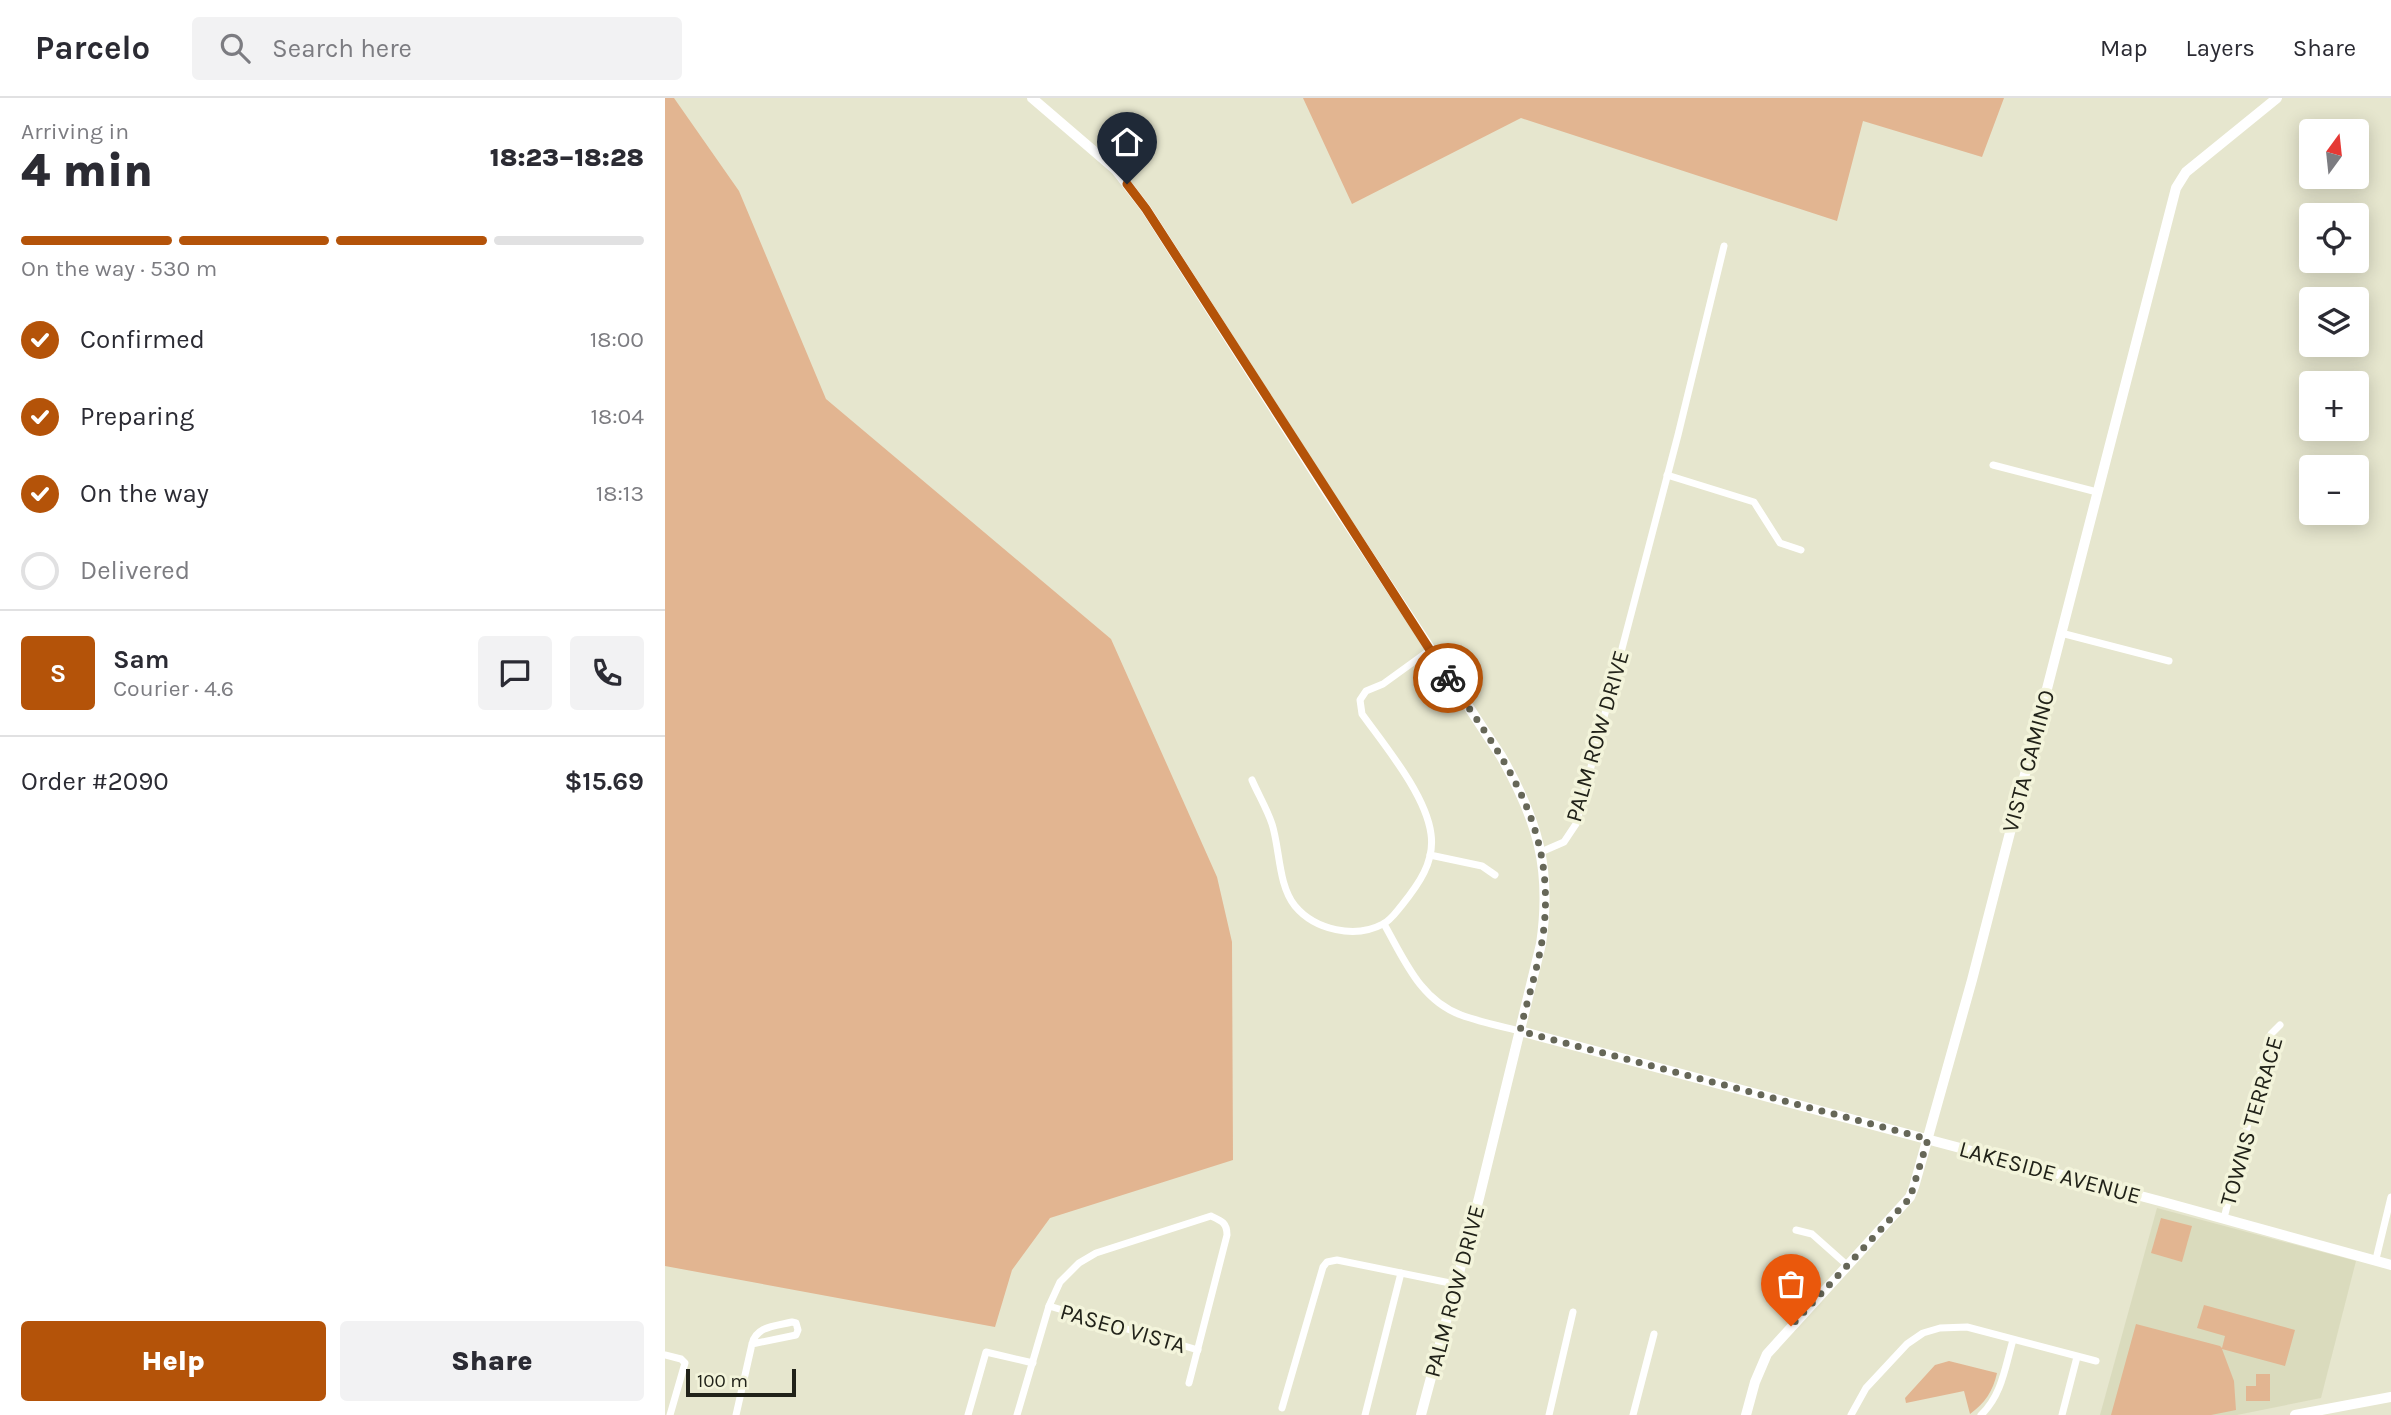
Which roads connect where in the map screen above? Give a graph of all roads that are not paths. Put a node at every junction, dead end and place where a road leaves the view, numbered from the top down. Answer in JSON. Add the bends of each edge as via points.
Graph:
{"nodes":[{"id":1,"x":1032,"y":98,"type":"edge"},
{"id":2,"x":2277,"y":98,"type":"edge"},
{"id":3,"x":1724,"y":246,"type":"dead end"},
{"id":4,"x":1993,"y":465,"type":"dead end"},
{"id":5,"x":1667,"y":475,"type":"junction"},
{"id":6,"x":2097,"y":492,"type":"junction"},
{"id":7,"x":1801,"y":550,"type":"dead end"},
{"id":8,"x":2061,"y":633,"type":"junction"},
{"id":9,"x":1430,"y":650,"type":"junction"},
{"id":10,"x":2169,"y":661,"type":"dead end"},
{"id":11,"x":1252,"y":780,"type":"dead end"},
{"id":12,"x":1541,"y":852,"type":"junction"},
{"id":13,"x":1430,"y":855,"type":"junction"},
{"id":14,"x":1495,"y":875,"type":"dead end"},
{"id":15,"x":1384,"y":924,"type":"junction"},
{"id":16,"x":2280,"y":1025,"type":"dead end"},
{"id":17,"x":1520,"y":1031,"type":"junction"},
{"id":18,"x":1928,"y":1139,"type":"junction"},
{"id":19,"x":2391,"y":1196,"type":"edge"},
{"id":20,"x":2224,"y":1218,"type":"junction"},
{"id":21,"x":1796,"y":1230,"type":"dead end"},
{"id":22,"x":2376,"y":1259,"type":"junction"},
{"id":23,"x":2391,"y":1265,"type":"edge"},
{"id":24,"x":1848,"y":1266,"type":"junction"},
{"id":25,"x":1401,"y":1273,"type":"junction"},
{"id":26,"x":1455,"y":1284,"type":"junction"},
{"id":27,"x":1049,"y":1306,"type":"junction"},
{"id":28,"x":1573,"y":1312,"type":"dead end"},
{"id":29,"x":1654,"y":1334,"type":"dead end"},
{"id":30,"x":2013,"y":1340,"type":"junction"},
{"id":31,"x":752,"y":1344,"type":"junction"},
{"id":32,"x":1198,"y":1350,"type":"junction"},
{"id":33,"x":665,"y":1355,"type":"edge"},
{"id":34,"x":2077,"y":1357,"type":"junction"},
{"id":35,"x":2096,"y":1361,"type":"dead end"},
{"id":36,"x":1033,"y":1363,"type":"junction"},
{"id":37,"x":1189,"y":1383,"type":"dead end"},
{"id":38,"x":2391,"y":1397,"type":"edge"},
{"id":39,"x":1282,"y":1408,"type":"dead end"},
{"id":40,"x":670,"y":1415,"type":"edge"},
{"id":41,"x":736,"y":1415,"type":"edge"},
{"id":42,"x":968,"y":1415,"type":"edge"},
{"id":43,"x":1017,"y":1415,"type":"edge"},
{"id":44,"x":1365,"y":1415,"type":"edge"},
{"id":45,"x":1421,"y":1415,"type":"edge"},
{"id":46,"x":1549,"y":1415,"type":"edge"},
{"id":47,"x":1633,"y":1415,"type":"edge"},
{"id":48,"x":1746,"y":1415,"type":"edge"},
{"id":49,"x":1851,"y":1415,"type":"edge"},
{"id":50,"x":1981,"y":1415,"type":"edge"},
{"id":51,"x":2062,"y":1415,"type":"edge"},
{"id":52,"x":2295,"y":1415,"type":"edge"}],
"edges":[{"from":1,"to":9,"type":"street","via":[[1116,170],[1135,194]]},
{"from":2,"to":6,"type":"street","name":"VISTA CAMINO","via":[[2179,179]]},
{"from":3,"to":5,"type":"street","name":"PALM ROW DRIVE"},
{"from":4,"to":6,"type":"street"},
{"from":5,"to":7,"type":"street","via":[[1754,502],[1780,543]]},
{"from":5,"to":12,"type":"street","name":"PALM ROW DRIVE","via":[[1576,824],[1564,842]]},
{"from":6,"to":8,"type":"street","name":"VISTA CAMINO"},
{"from":8,"to":10,"type":"street"},
{"from":8,"to":18,"type":"street","name":"VISTA CAMINO"},
{"from":9,"to":12,"type":"street","via":[[1523,793]]},
{"from":9,"to":13,"type":"street","via":[[1366,691],[1360,704],[1362,714],[1420,799],[1432,835]]},
{"from":11,"to":15,"type":"street","via":[[1271,822],[1284,883],[1294,905],[1305,916],[1334,929],[1350,932]]},
{"from":12,"to":17,"type":"street","name":"PALM ROW DRIVE","via":[[1544,928]]},
{"from":13,"to":14,"type":"street","via":[[1482,866]]},
{"from":13,"to":15,"type":"street","via":[[1416,889]]},
{"from":15,"to":17,"type":"street","name":"LAKESIDE AVENUE","via":[[1413,975],[1440,1005],[1459,1015]]},
{"from":16,"to":20,"type":"street","name":"TOWNS TERRACE","via":[[2271,1034]]},
{"from":17,"to":18,"type":"street","name":"LAKESIDE AVENUE"},
{"from":17,"to":26,"type":"street","name":"PALM ROW DRIVE"},
{"from":18,"to":20,"type":"street","name":"LAKESIDE AVENUE"},
{"from":18,"to":24,"type":"street","name":"VISTA CAMINO","via":[[1910,1198]]},
{"from":19,"to":22,"type":"street"},
{"from":20,"to":22,"type":"street","name":"LAKESIDE AVENUE"},
{"from":21,"to":24,"type":"street","via":[[1812,1234]]},
{"from":22,"to":23,"type":"street","name":"LAKESIDE AVENUE"},
{"from":24,"to":48,"type":"street","name":"VISTA CAMINO","via":[[1767,1354]]},
{"from":25,"to":26,"type":"street"},
{"from":25,"to":39,"type":"street","via":[[1337,1260],[1324,1264]]},
{"from":25,"to":44,"type":"street"},
{"from":26,"to":45,"type":"street","name":"PALM ROW DRIVE"},
{"from":27,"to":32,"type":"street","name":"PASEO VISTA"},
{"from":27,"to":32,"type":"street","via":[[1060,1282],[1096,1253],[1211,1216],[1224,1221],[1227,1235]]},
{"from":27,"to":36,"type":"street"},
{"from":28,"to":46,"type":"street"},
{"from":29,"to":47,"type":"street"},
{"from":30,"to":34,"type":"street"},
{"from":30,"to":49,"type":"street","via":[[1958,1326],[1923,1333],[1874,1379]]},
{"from":30,"to":50,"type":"street","via":[[1999,1390]]},
{"from":31,"to":31,"type":"street","via":[[757,1332],[796,1323],[796,1335]]},
{"from":31,"to":41,"type":"street"},
{"from":32,"to":37,"type":"street"},
{"from":33,"to":40,"type":"street","via":[[685,1363]]},
{"from":34,"to":35,"type":"street"},
{"from":34,"to":51,"type":"street"},
{"from":36,"to":42,"type":"street","via":[[986,1352]]},
{"from":36,"to":43,"type":"street"},
{"from":38,"to":52,"type":"street"}]}
